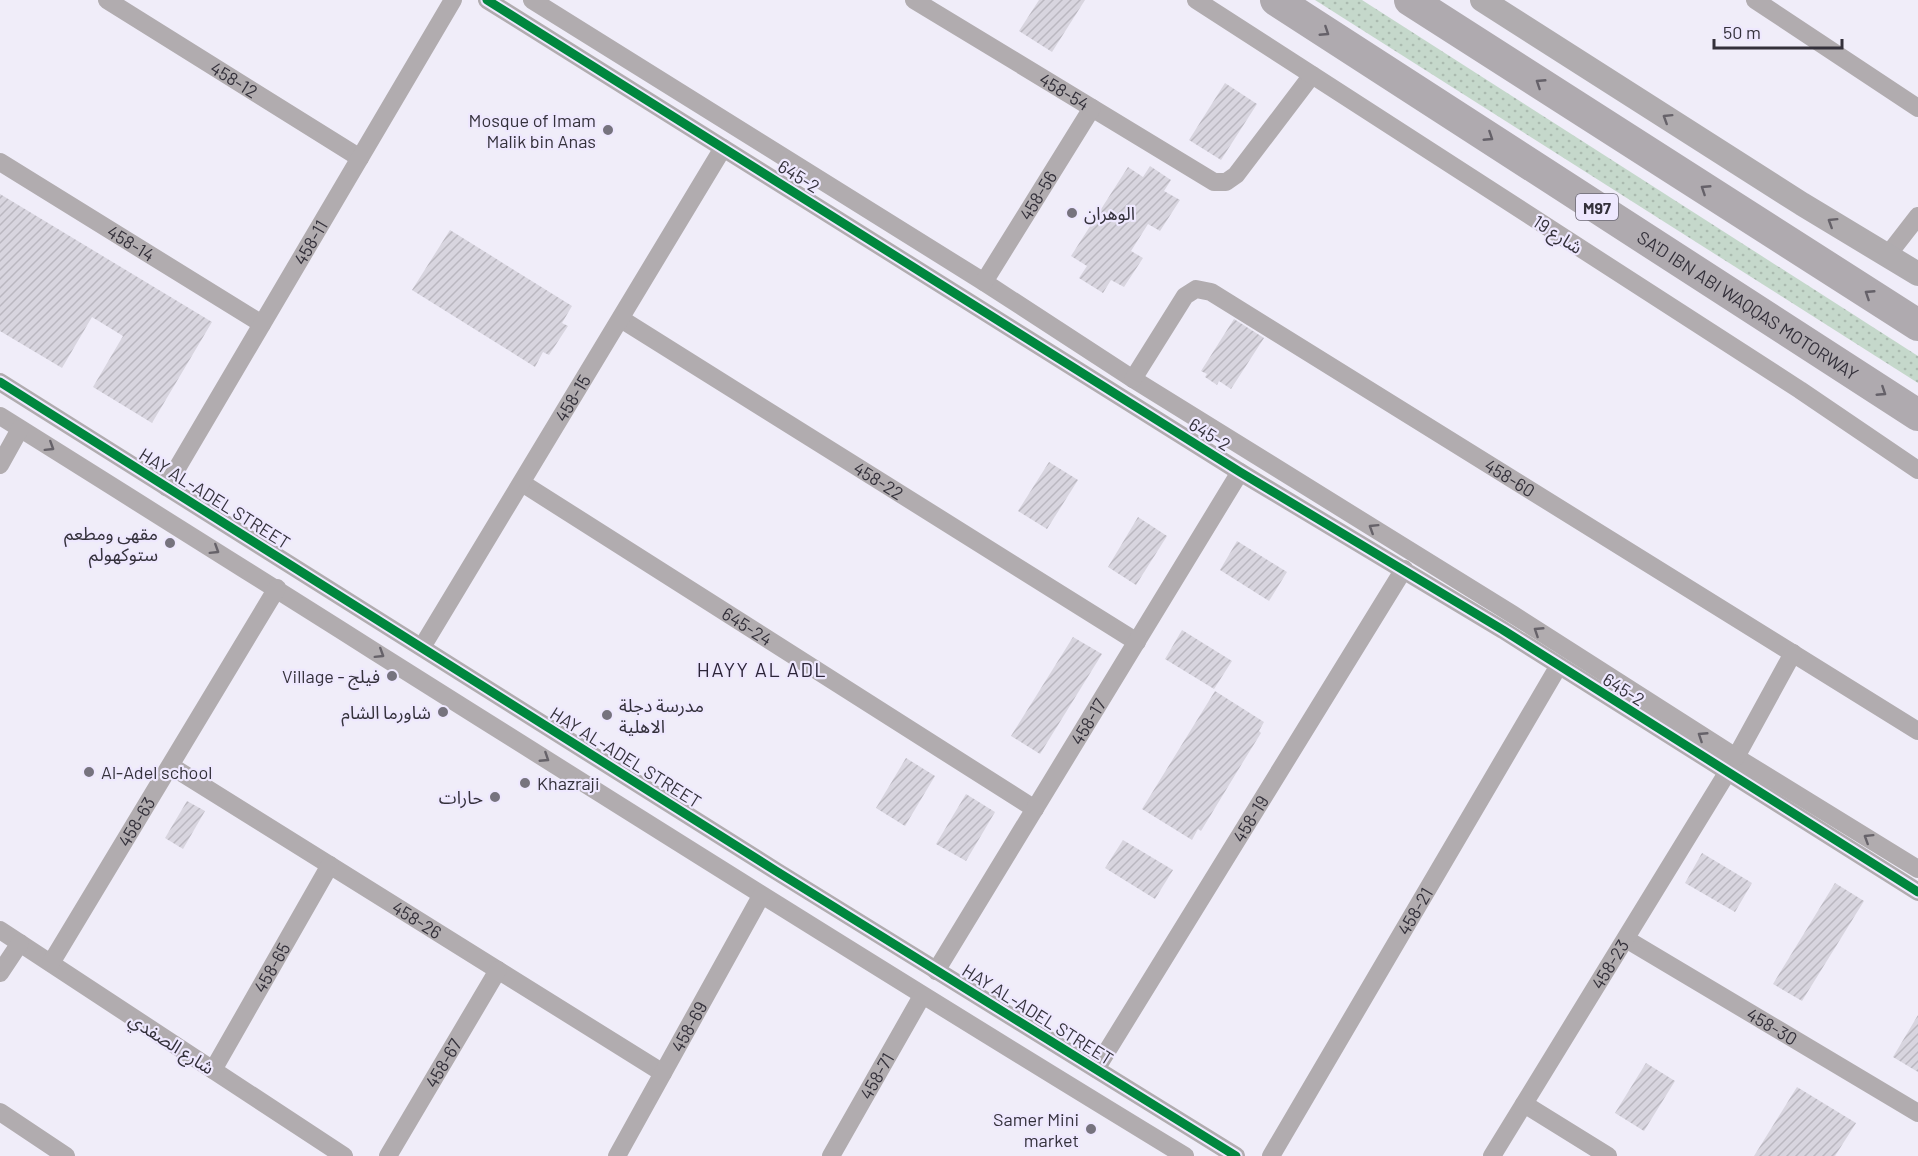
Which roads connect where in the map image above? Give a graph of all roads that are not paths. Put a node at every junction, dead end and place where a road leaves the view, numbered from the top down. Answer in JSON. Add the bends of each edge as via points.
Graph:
{"nodes":[{"id":1,"x":107,"y":0,"type":"edge"},
{"id":2,"x":453,"y":0,"type":"edge"},
{"id":3,"x":487,"y":0,"type":"edge"},
{"id":4,"x":532,"y":0,"type":"edge"},
{"id":5,"x":914,"y":0,"type":"edge"},
{"id":6,"x":1196,"y":0,"type":"edge"},
{"id":7,"x":1276,"y":0,"type":"edge"},
{"id":8,"x":1410,"y":0,"type":"edge"},
{"id":9,"x":1482,"y":0,"type":"edge"},
{"id":10,"x":1755,"y":0,"type":"edge"},
{"id":11,"x":1789,"y":0,"type":"edge"},
{"id":12,"x":1779,"y":15,"type":"junction"},
{"id":13,"x":1311,"y":75,"type":"junction"},
{"id":14,"x":1092,"y":108,"type":"junction"},
{"id":15,"x":1918,"y":108,"type":"edge"},
{"id":16,"x":723,"y":148,"type":"junction"},
{"id":17,"x":360,"y":158,"type":"junction"},
{"id":18,"x":0,"y":162,"type":"edge"},
{"id":19,"x":1918,"y":216,"type":"edge"},
{"id":20,"x":1887,"y":256,"type":"junction"},
{"id":21,"x":1918,"y":274,"type":"edge"},
{"id":22,"x":984,"y":282,"type":"junction"},
{"id":23,"x":621,"y":319,"type":"junction"},
{"id":24,"x":262,"y":324,"type":"junction"},
{"id":25,"x":1918,"y":325,"type":"edge"},
{"id":26,"x":1133,"y":379,"type":"junction"},
{"id":27,"x":0,"y":382,"type":"edge"},
{"id":28,"x":1918,"y":415,"type":"edge"},
{"id":29,"x":0,"y":416,"type":"edge"},
{"id":30,"x":20,"y":429,"type":"junction"},
{"id":31,"x":0,"y":465,"type":"edge"},
{"id":32,"x":1918,"y":470,"type":"edge"},
{"id":33,"x":1240,"y":472,"type":"junction"},
{"id":34,"x":522,"y":483,"type":"junction"},
{"id":35,"x":166,"y":487,"type":"junction"},
{"id":36,"x":1404,"y":569,"type":"junction"},
{"id":37,"x":277,"y":588,"type":"junction"},
{"id":38,"x":1512,"y":614,"type":"junction"},
{"id":39,"x":1503,"y":630,"type":"junction"},
{"id":40,"x":1137,"y":642,"type":"junction"},
{"id":41,"x":422,"y":647,"type":"junction"},
{"id":42,"x":1794,"y":653,"type":"junction"},
{"id":43,"x":1558,"y":667,"type":"junction"},
{"id":44,"x":520,"y":709,"type":"junction"},
{"id":45,"x":1918,"y":731,"type":"edge"},
{"id":46,"x":507,"y":733,"type":"junction"},
{"id":47,"x":171,"y":765,"type":"junction"},
{"id":48,"x":1731,"y":765,"type":"junction"},
{"id":49,"x":1035,"y":809,"type":"junction"},
{"id":50,"x":330,"y":865,"type":"junction"},
{"id":51,"x":1918,"y":869,"type":"edge"},
{"id":52,"x":1918,"y":892,"type":"edge"},
{"id":53,"x":761,"y":896,"type":"junction"},
{"id":54,"x":0,"y":930,"type":"edge"},
{"id":55,"x":1626,"y":939,"type":"junction"},
{"id":56,"x":20,"y":943,"type":"junction"},
{"id":57,"x":51,"y":963,"type":"junction"},
{"id":58,"x":498,"y":970,"type":"junction"},
{"id":59,"x":936,"y":971,"type":"junction"},
{"id":60,"x":0,"y":973,"type":"edge"},
{"id":61,"x":922,"y":996,"type":"junction"},
{"id":62,"x":1096,"y":1069,"type":"junction"},
{"id":63,"x":213,"y":1070,"type":"junction"},
{"id":64,"x":663,"y":1073,"type":"junction"},
{"id":65,"x":1524,"y":1104,"type":"junction"},
{"id":66,"x":0,"y":1112,"type":"edge"},
{"id":67,"x":1918,"y":1113,"type":"edge"},
{"id":68,"x":45,"y":1150,"type":"edge"},
{"id":69,"x":334,"y":1153,"type":"edge"},
{"id":70,"x":66,"y":1156,"type":"edge"},
{"id":71,"x":388,"y":1156,"type":"edge"},
{"id":72,"x":617,"y":1156,"type":"edge"},
{"id":73,"x":831,"y":1156,"type":"edge"},
{"id":74,"x":1185,"y":1156,"type":"edge"},
{"id":75,"x":1236,"y":1156,"type":"edge"},
{"id":76,"x":1271,"y":1156,"type":"edge"},
{"id":77,"x":1492,"y":1156,"type":"edge"},
{"id":78,"x":1608,"y":1156,"type":"edge"}],
"edges":[{"from":1,"to":17,"type":"street","name":"458-12"},
{"from":2,"to":17,"type":"street","name":"458-11"},
{"from":3,"to":16,"type":"street","name":"645-2"},
{"from":4,"to":22,"type":"street","name":"645-2"},
{"from":5,"to":14,"type":"street","name":"458-54"},
{"from":6,"to":13,"type":"street","name":"شارع 19"},
{"from":7,"to":28,"type":"highway","name":"SA'D IBN ABI WAQQAS MOTORWAY","number":"M97","one_way":true},
{"from":25,"to":8,"type":"highway","one_way":true},
{"from":20,"to":9,"type":"street","one_way":true},
{"from":10,"to":12,"type":"street"},
{"from":11,"to":12,"type":"street"},
{"from":12,"to":15,"type":"street"},
{"from":13,"to":14,"type":"street","name":"458-54","via":[[1236,175],[1226,182],[1214,182]]},
{"from":13,"to":32,"type":"street","name":"شارع 19"},
{"from":14,"to":22,"type":"street","name":"458-56"},
{"from":16,"to":23,"type":"street","name":"458-15"},
{"from":16,"to":33,"type":"street","name":"645-2"},
{"from":17,"to":24,"type":"street","name":"458-11"},
{"from":18,"to":24,"type":"street","name":"458-14"},
{"from":19,"to":20,"type":"street"},
{"from":20,"to":21,"type":"street"},
{"from":22,"to":26,"type":"street","name":"645-2"},
{"from":23,"to":34,"type":"street","name":"458-15"},
{"from":23,"to":40,"type":"street","name":"458-22"},
{"from":24,"to":35,"type":"street","name":"458-11"},
{"from":38,"to":26,"type":"street","name":"645-2","one_way":true},
{"from":26,"to":42,"type":"street","name":"458-60","via":[[1185,296],[1196,289],[1211,292]]},
{"from":27,"to":35,"type":"street","name":"HAY AL-ADEL STREET"},
{"from":29,"to":30,"type":"street"},
{"from":30,"to":31,"type":"street"},
{"from":30,"to":37,"type":"street","one_way":true},
{"from":33,"to":36,"type":"street","name":"645-2"},
{"from":33,"to":40,"type":"street","name":"458-17"},
{"from":34,"to":41,"type":"street","name":"458-15"},
{"from":34,"to":49,"type":"street","name":"645-24"},
{"from":35,"to":41,"type":"street","name":"HAY AL-ADEL STREET"},
{"from":36,"to":39,"type":"street","name":"645-2"},
{"from":36,"to":62,"type":"street","name":"458-19"},
{"from":37,"to":46,"type":"street","one_way":true},
{"from":37,"to":47,"type":"street","name":"458-63"},
{"from":38,"to":39,"type":"street"},
{"from":48,"to":38,"type":"street","name":"645-2","one_way":true},
{"from":39,"to":43,"type":"street","name":"645-2"},
{"from":40,"to":49,"type":"street","name":"458-17"},
{"from":41,"to":44,"type":"street","name":"HAY AL-ADEL STREET"},
{"from":42,"to":45,"type":"street","name":"458-60"},
{"from":42,"to":48,"type":"street","name":"458-23"},
{"from":43,"to":48,"type":"street","name":"645-2"},
{"from":43,"to":76,"type":"street","name":"458-21"},
{"from":44,"to":46,"type":"street"},
{"from":44,"to":59,"type":"street","name":"HAY AL-ADEL STREET"},
{"from":46,"to":53,"type":"street","one_way":true},
{"from":47,"to":50,"type":"street","name":"458-26"},
{"from":47,"to":57,"type":"street","name":"458-63"},
{"from":51,"to":48,"type":"street","name":"645-2","one_way":true},
{"from":48,"to":52,"type":"street","name":"645-2"},
{"from":48,"to":55,"type":"street","name":"458-23"},
{"from":49,"to":59,"type":"street","name":"458-17"},
{"from":50,"to":58,"type":"street","name":"458-26"},
{"from":50,"to":63,"type":"street","name":"458-65"},
{"from":53,"to":61,"type":"street"},
{"from":53,"to":64,"type":"street","name":"458-69"},
{"from":54,"to":56,"type":"street","name":"شارع الصفدي"},
{"from":55,"to":65,"type":"street","name":"458-23"},
{"from":55,"to":67,"type":"street","name":"458-30"},
{"from":56,"to":57,"type":"street","name":"شارع الصفدي"},
{"from":56,"to":60,"type":"street"},
{"from":57,"to":63,"type":"street","name":"شارع الصفدي"},
{"from":58,"to":64,"type":"street","name":"458-26"},
{"from":58,"to":71,"type":"street","name":"458-67"},
{"from":59,"to":62,"type":"street","name":"HAY AL-ADEL STREET"},
{"from":61,"to":73,"type":"street","name":"458-71"},
{"from":61,"to":74,"type":"street"},
{"from":62,"to":75,"type":"street","name":"HAY AL-ADEL STREET"},
{"from":63,"to":69,"type":"street","name":"شارع الصفدي"},
{"from":64,"to":72,"type":"street","name":"458-69"},
{"from":65,"to":77,"type":"street","name":"458-23"},
{"from":65,"to":78,"type":"street"},
{"from":66,"to":68,"type":"street"},
{"from":68,"to":70,"type":"street"}]}
